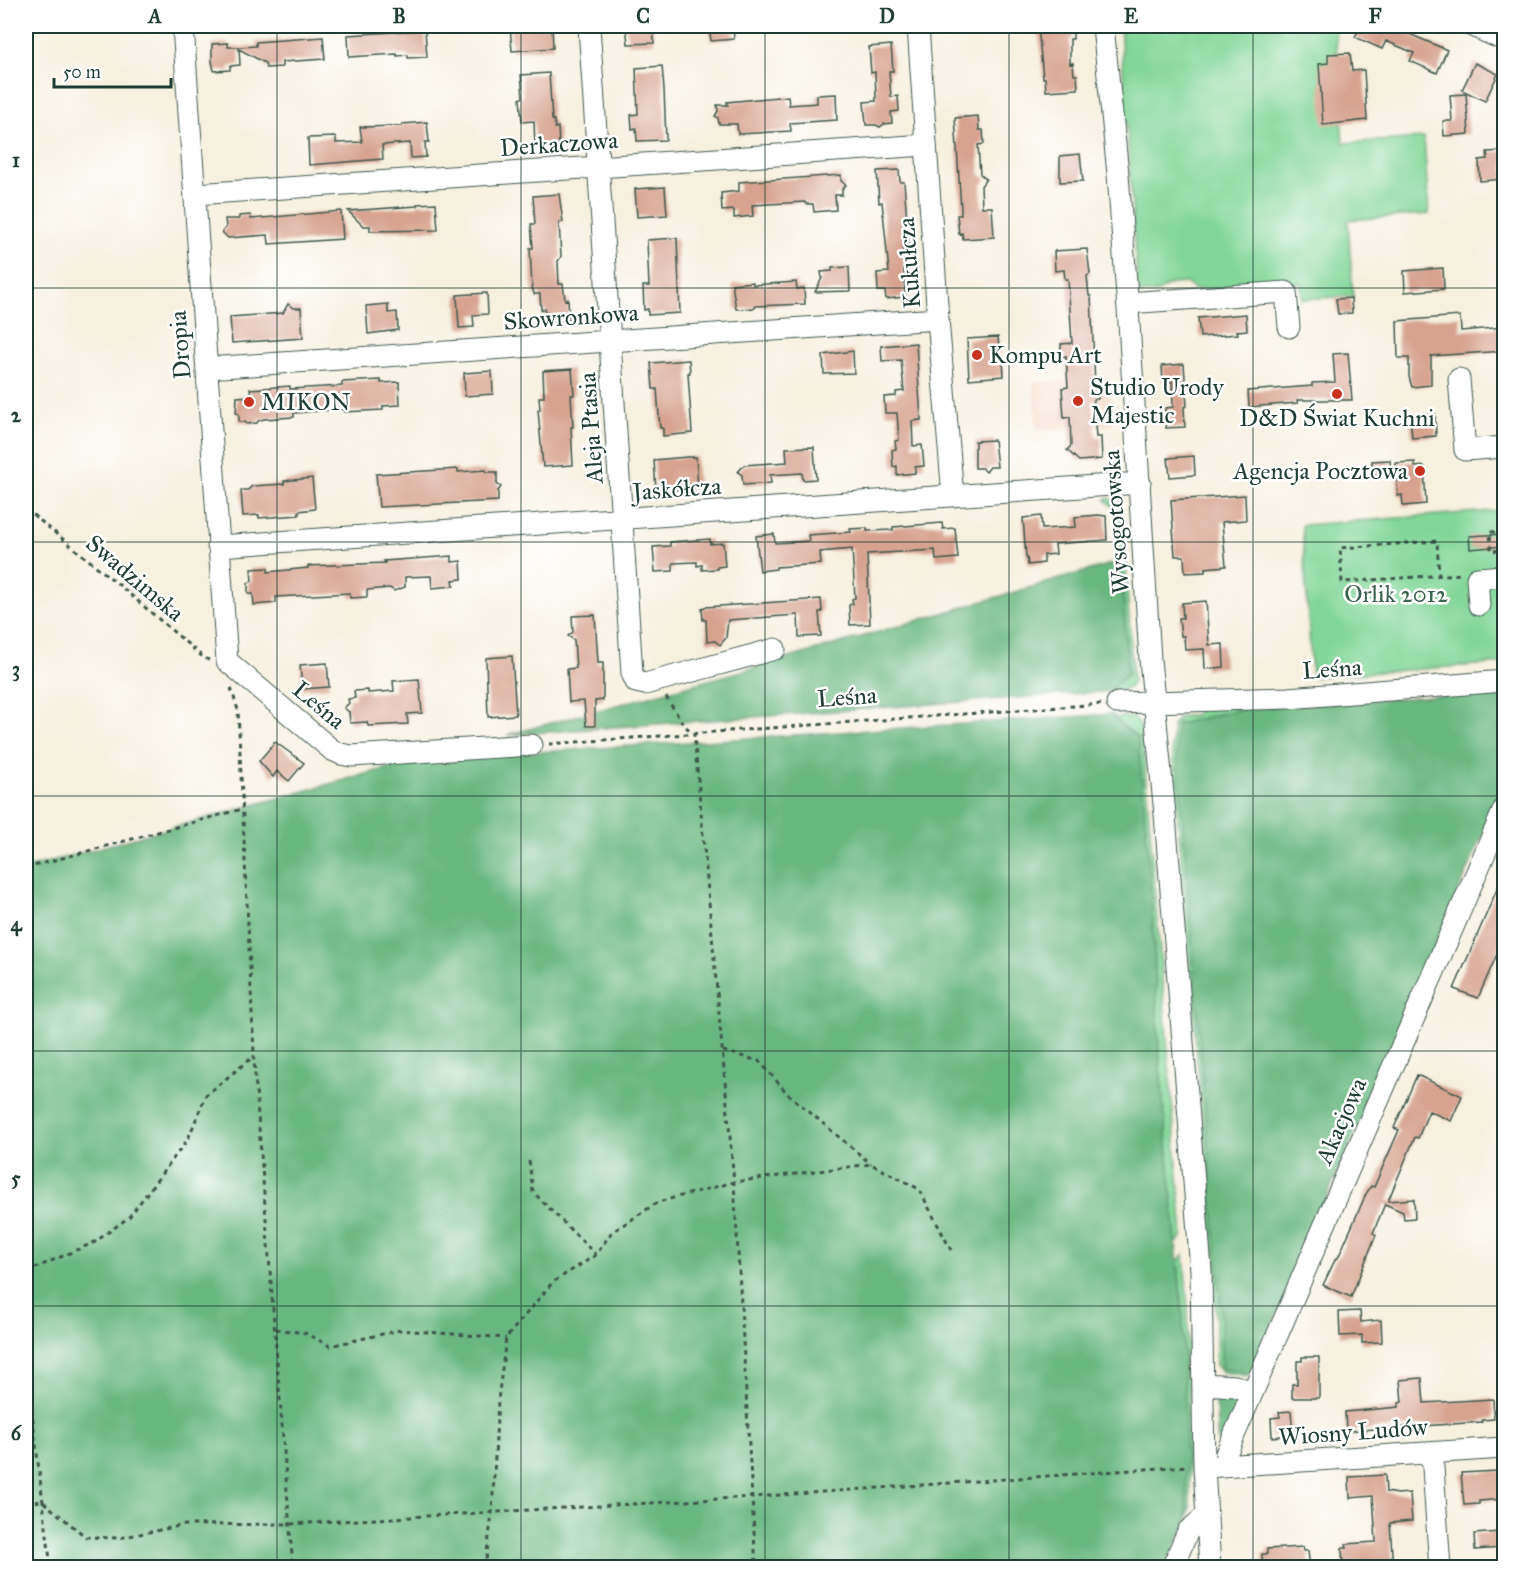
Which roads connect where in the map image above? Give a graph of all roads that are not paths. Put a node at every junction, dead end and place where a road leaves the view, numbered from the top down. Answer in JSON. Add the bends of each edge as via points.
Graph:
{"nodes":[{"id":1,"x":183,"y":26,"type":"edge"},
{"id":2,"x":589,"y":26,"type":"edge"},
{"id":3,"x":918,"y":26,"type":"edge"},
{"id":4,"x":1103,"y":26,"type":"edge"},
{"id":5,"x":1473,"y":26,"type":"edge"},
{"id":6,"x":1504,"y":40,"type":"edge"},
{"id":7,"x":926,"y":145,"type":"junction"},
{"id":8,"x":600,"y":167,"type":"junction"},
{"id":9,"x":195,"y":194,"type":"junction"},
{"id":10,"x":1127,"y":303,"type":"junction"},
{"id":11,"x":938,"y":319,"type":"junction"},
{"id":12,"x":1289,"y":327,"type":"dead end"},
{"id":13,"x":610,"y":340,"type":"junction"},
{"id":14,"x":207,"y":368,"type":"junction"},
{"id":15,"x":1459,"y":379,"type":"dead end"},
{"id":16,"x":1504,"y":447,"type":"edge"},
{"id":17,"x":1140,"y":483,"type":"junction"},
{"id":18,"x":953,"y":496,"type":"junction"},
{"id":19,"x":623,"y":518,"type":"junction"},
{"id":20,"x":218,"y":546,"type":"junction"},
{"id":21,"x":1504,"y":576,"type":"edge"},
{"id":22,"x":1479,"y":605,"type":"dead end"},
{"id":23,"x":775,"y":650,"type":"dead end"},
{"id":24,"x":227,"y":661,"type":"joint"},
{"id":25,"x":1504,"y":681,"type":"edge"},
{"id":26,"x":1155,"y":702,"type":"junction"},
{"id":27,"x":1117,"y":703,"type":"road end"},
{"id":28,"x":532,"y":745,"type":"road end"},
{"id":29,"x":1504,"y":809,"type":"edge"},
{"id":30,"x":1203,"y":1384,"type":"junction"},
{"id":31,"x":1252,"y":1392,"type":"junction"},
{"id":32,"x":1504,"y":1448,"type":"edge"},
{"id":33,"x":1432,"y":1453,"type":"junction"},
{"id":34,"x":1226,"y":1454,"type":"dead end"},
{"id":35,"x":1197,"y":1466,"type":"junction"},
{"id":36,"x":1207,"y":1515,"type":"junction"},
{"id":37,"x":1172,"y":1568,"type":"edge"},
{"id":38,"x":1210,"y":1568,"type":"edge"},
{"id":39,"x":1440,"y":1568,"type":"edge"}],
"edges":[{"from":1,"to":9,"type":"street","name":"Dropia"},
{"from":2,"to":8,"type":"street","name":"Aleja Ptasia"},
{"from":3,"to":7,"type":"street","name":"Kukułcza"},
{"from":4,"to":10,"type":"street","name":"Wysogotowska"},
{"from":5,"to":6,"type":"street"},
{"from":7,"to":8,"type":"street","name":"Derkaczowa"},
{"from":7,"to":11,"type":"street","name":"Kukułcza"},
{"from":8,"to":9,"type":"street","name":"Derkaczowa"},
{"from":8,"to":13,"type":"street","name":"Aleja Ptasia"},
{"from":9,"to":14,"type":"street","name":"Dropia"},
{"from":10,"to":12,"type":"street","via":[[1286,292]]},
{"from":10,"to":17,"type":"street","name":"Wysogotowska"},
{"from":11,"to":13,"type":"street","name":"Skowronkowa"},
{"from":11,"to":18,"type":"street","name":"Kukułcza"},
{"from":13,"to":14,"type":"street","name":"Skowronkowa"},
{"from":13,"to":19,"type":"street","name":"Aleja Ptasia"},
{"from":14,"to":20,"type":"street","name":"Dropia"},
{"from":15,"to":16,"type":"street","via":[[1465,450]]},
{"from":17,"to":18,"type":"street","name":"Jaskółcza"},
{"from":17,"to":26,"type":"street","name":"Wysogotowska"},
{"from":18,"to":19,"type":"street","name":"Jaskółcza"},
{"from":19,"to":20,"type":"street","name":"Jaskółcza"},
{"from":19,"to":23,"type":"street","name":"Aleja Ptasia","via":[[632,674],[636,682],[656,681]]},
{"from":20,"to":24,"type":"street","name":"Dropia"},
{"from":21,"to":22,"type":"street","via":[[1478,578]]},
{"from":24,"to":28,"type":"street","name":"Leśna","via":[[341,754]]},
{"from":25,"to":26,"type":"street","name":"Leśna","via":[[1288,698]]},
{"from":26,"to":27,"type":"street","name":"Leśna"},
{"from":26,"to":30,"type":"street","name":"Wysogotowska","via":[[1201,1270]]},
{"from":29,"to":31,"type":"street","name":"Akacjowa"},
{"from":30,"to":31,"type":"street","via":[[1235,1386]]},
{"from":30,"to":35,"type":"street","name":"Wysogotowska"},
{"from":31,"to":34,"type":"street","name":"Akacjowa"},
{"from":32,"to":33,"type":"street","name":"Wiosny Ludów"},
{"from":33,"to":35,"type":"street","name":"Wiosny Ludów"},
{"from":33,"to":39,"type":"street"},
{"from":35,"to":36,"type":"street"},
{"from":36,"to":37,"type":"street","via":[[1188,1531]]},
{"from":36,"to":38,"type":"street"}]}
